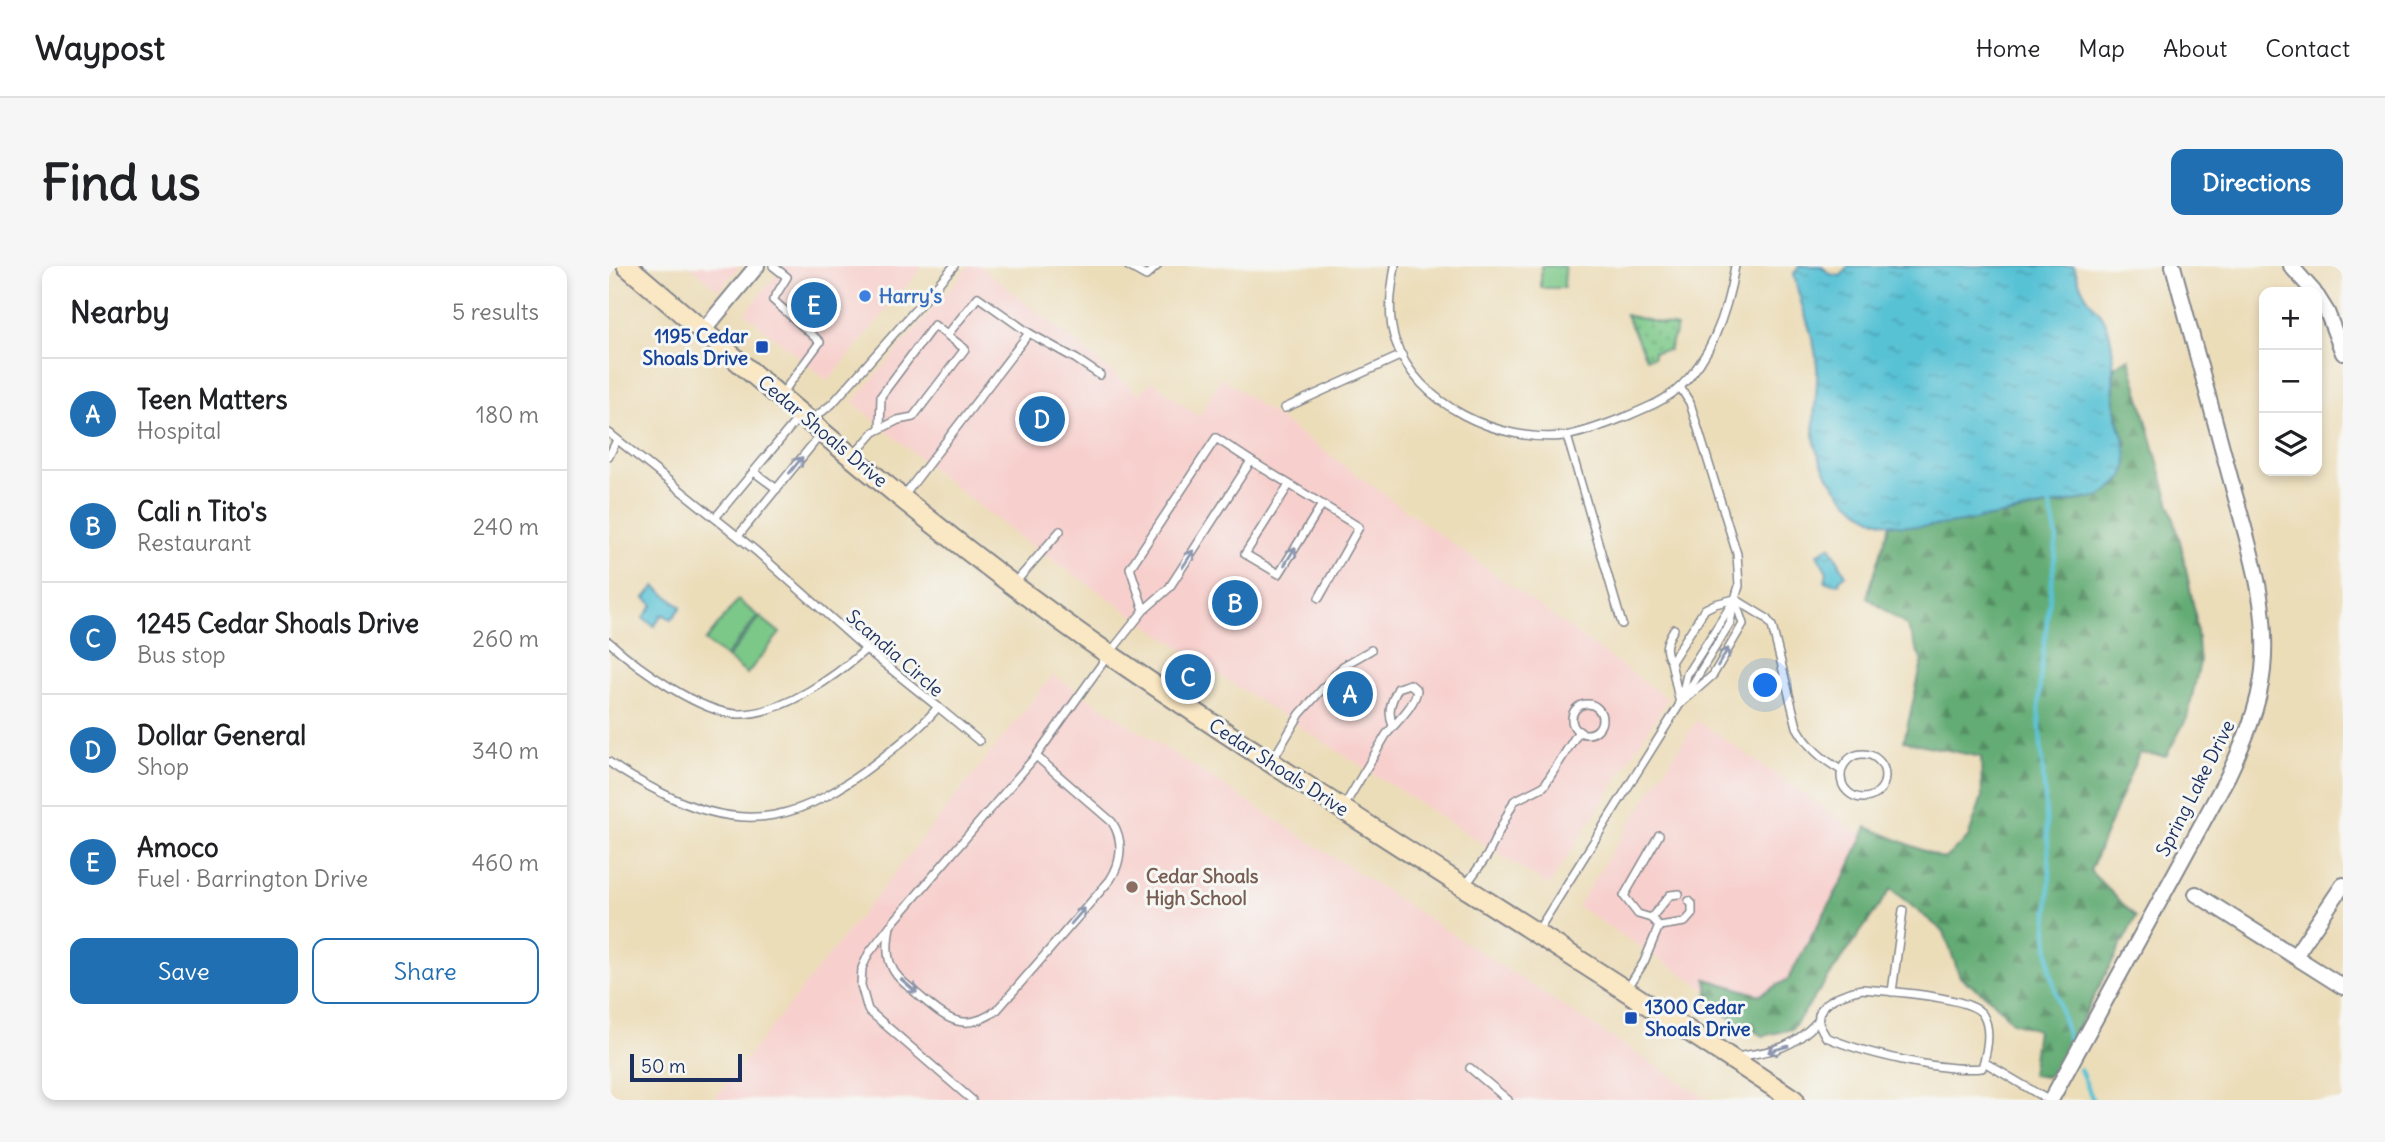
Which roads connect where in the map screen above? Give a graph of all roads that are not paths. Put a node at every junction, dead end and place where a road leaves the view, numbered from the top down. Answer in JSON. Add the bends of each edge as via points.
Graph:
{"nodes":[{"id":1,"x":627,"y":266,"type":"edge"},
{"id":2,"x":757,"y":266,"type":"edge"},
{"id":3,"x":773,"y":266,"type":"edge"},
{"id":4,"x":954,"y":266,"type":"edge"},
{"id":5,"x":1128,"y":266,"type":"edge"},
{"id":6,"x":1157,"y":266,"type":"edge"},
{"id":7,"x":1395,"y":266,"type":"edge"},
{"id":8,"x":1735,"y":266,"type":"edge"},
{"id":9,"x":2173,"y":266,"type":"edge"},
{"id":10,"x":2291,"y":266,"type":"edge"},
{"id":11,"x":2310,"y":287,"type":"edge"},
{"id":12,"x":2322,"y":304,"type":"edge"},
{"id":13,"x":703,"y":331,"type":"junction"},
{"id":14,"x":1029,"y":333,"type":"junction"},
{"id":15,"x":948,"y":334,"type":"junction"},
{"id":16,"x":2343,"y":354,"type":"edge"},
{"id":17,"x":1402,"y":355,"type":"junction"},
{"id":18,"x":1100,"y":375,"type":"dead end"},
{"id":19,"x":1681,"y":387,"type":"junction"},
{"id":20,"x":780,"y":396,"type":"junction"},
{"id":21,"x":1285,"y":408,"type":"dead end"},
{"id":22,"x":811,"y":422,"type":"junction"},
{"id":23,"x":880,"y":429,"type":"junction"},
{"id":24,"x":609,"y":433,"type":"edge"},
{"id":25,"x":1567,"y":436,"type":"junction"},
{"id":26,"x":617,"y":440,"type":"junction"},
{"id":27,"x":609,"y":456,"type":"edge"},
{"id":28,"x":853,"y":456,"type":"junction"},
{"id":29,"x":1251,"y":461,"type":"junction"},
{"id":30,"x":754,"y":472,"type":"junction"},
{"id":31,"x":1289,"y":485,"type":"junction"},
{"id":32,"x":776,"y":489,"type":"junction"},
{"id":33,"x":903,"y":498,"type":"junction"},
{"id":34,"x":1321,"y":506,"type":"junction"},
{"id":35,"x":715,"y":518,"type":"junction"},
{"id":36,"x":1060,"y":531,"type":"dead end"},
{"id":37,"x":738,"y":536,"type":"junction"},
{"id":38,"x":1014,"y":584,"type":"junction"},
{"id":39,"x":1319,"y":598,"type":"dead end"},
{"id":40,"x":1735,"y":600,"type":"junction"},
{"id":41,"x":1144,"y":610,"type":"junction"},
{"id":42,"x":1622,"y":624,"type":"dead end"},
{"id":43,"x":1674,"y":629,"type":"dead end"},
{"id":44,"x":609,"y":642,"type":"edge"},
{"id":45,"x":866,"y":649,"type":"junction"},
{"id":46,"x":1371,"y":650,"type":"dead end"},
{"id":47,"x":1109,"y":654,"type":"junction"},
{"id":48,"x":1671,"y":662,"type":"junction"},
{"id":49,"x":1680,"y":705,"type":"junction"},
{"id":50,"x":938,"y":708,"type":"junction"},
{"id":51,"x":1393,"y":726,"type":"junction"},
{"id":52,"x":1579,"y":732,"type":"junction"},
{"id":53,"x":979,"y":741,"type":"dead end"},
{"id":54,"x":1036,"y":756,"type":"junction"},
{"id":55,"x":609,"y":762,"type":"edge"},
{"id":56,"x":1271,"y":762,"type":"junction"},
{"id":57,"x":1841,"y":770,"type":"junction"},
{"id":58,"x":1343,"y":808,"type":"junction"},
{"id":59,"x":1659,"y":835,"type":"dead end"},
{"id":60,"x":2343,"y":885,"type":"edge"},
{"id":61,"x":1464,"y":887,"type":"junction"},
{"id":62,"x":1679,"y":894,"type":"dead end"},
{"id":63,"x":2196,"y":894,"type":"dead end"},
{"id":64,"x":1689,"y":901,"type":"dead end"},
{"id":65,"x":1903,"y":910,"type":"dead end"},
{"id":66,"x":1651,"y":918,"type":"junction"},
{"id":67,"x":890,"y":926,"type":"junction"},
{"id":68,"x":1659,"y":926,"type":"junction"},
{"id":69,"x":1537,"y":933,"type":"junction"},
{"id":70,"x":2295,"y":956,"type":"junction"},
{"id":71,"x":2343,"y":987,"type":"edge"},
{"id":72,"x":1625,"y":991,"type":"junction"},
{"id":73,"x":1892,"y":992,"type":"junction"},
{"id":74,"x":1818,"y":1021,"type":"junction"},
{"id":75,"x":1730,"y":1058,"type":"junction"},
{"id":76,"x":1984,"y":1062,"type":"junction"},
{"id":77,"x":1470,"y":1068,"type":"dead end"},
{"id":78,"x":969,"y":1099,"type":"edge"},
{"id":79,"x":1508,"y":1100,"type":"edge"},
{"id":80,"x":1794,"y":1100,"type":"edge"},
{"id":81,"x":2049,"y":1100,"type":"edge"}],
"edges":[{"from":1,"to":13,"type":"street","name":"Cedar Shoals Drive"},
{"from":2,"to":13,"type":"street"},
{"from":3,"to":20,"type":"lane","via":[[787,277],[773,300],[820,342]]},
{"from":4,"to":22,"type":"lane"},
{"from":5,"to":6,"type":"lane","via":[[1146,276]]},
{"from":7,"to":17,"type":"lane","via":[[1391,320]]},
{"from":8,"to":19,"type":"lane","via":[[1717,332]]},
{"from":9,"to":81,"type":"street","name":"Spring Lake Drive","via":[[2257,579],[2263,669],[2250,725],[2228,776]]},
{"from":10,"to":11,"type":"street"},
{"from":12,"to":16,"type":"street"},
{"from":13,"to":20,"type":"street","name":"Cedar Shoals Drive"},
{"from":14,"to":15,"type":"lane","via":[[978,297]]},
{"from":14,"to":18,"type":"lane"},
{"from":14,"to":33,"type":"lane"},
{"from":15,"to":23,"type":"lane","via":[[934,325],[881,396]]},
{"from":15,"to":23,"type":"lane","via":[[965,349],[913,417]]},
{"from":17,"to":21,"type":"lane"},
{"from":17,"to":25,"type":"lane","via":[[1430,391],[1480,423],[1524,436]]},
{"from":19,"to":25,"type":"lane","via":[[1645,408]]},
{"from":19,"to":40,"type":"lane","via":[[1694,414],[1737,554]]},
{"from":20,"to":22,"type":"street","name":"Cedar Shoals Drive"},
{"from":22,"to":28,"type":"street","name":"Cedar Shoals Drive"},
{"from":22,"to":30,"type":"lane"},
{"from":32,"to":22,"type":"lane","one_way":true},
{"from":23,"to":28,"type":"lane"},
{"from":24,"to":26,"type":"lane","name":"Scandia Circle"},
{"from":25,"to":42,"type":"lane"},
{"from":26,"to":27,"type":"lane"},
{"from":26,"to":35,"type":"lane","name":"Scandia Circle"},
{"from":28,"to":33,"type":"street","name":"Cedar Shoals Drive"},
{"from":29,"to":31,"type":"lane"},
{"from":41,"to":29,"type":"lane","one_way":true,"via":[[1169,588]]},
{"from":29,"to":41,"type":"lane","via":[[1216,438],[1130,568]]},
{"from":30,"to":32,"type":"lane"},
{"from":30,"to":35,"type":"lane"},
{"from":31,"to":34,"type":"lane"},
{"from":31,"to":34,"type":"lane","one_way":true,"via":[[1245,554],[1279,574]]},
{"from":32,"to":37,"type":"lane"},
{"from":33,"to":38,"type":"street","name":"Cedar Shoals Drive"},
{"from":34,"to":39,"type":"lane","via":[[1359,527]]},
{"from":35,"to":37,"type":"lane","name":"Scandia Circle"},
{"from":36,"to":38,"type":"lane"},
{"from":37,"to":45,"type":"lane","name":"Scandia Circle"},
{"from":38,"to":47,"type":"street","name":"Cedar Shoals Drive"},
{"from":40,"to":48,"type":"lane","via":[[1705,609]]},
{"from":40,"to":49,"type":"lane","via":[[1687,674]]},
{"from":49,"to":40,"type":"lane","one_way":true,"via":[[1713,675],[1743,624]]},
{"from":40,"to":57,"type":"lane","via":[[1772,626],[1797,727],[1816,753]]},
{"from":41,"to":47,"type":"lane"},
{"from":43,"to":48,"type":"lane","via":[[1665,653]]},
{"from":44,"to":45,"type":"lane","via":[[678,692],[737,714],[765,710],[816,688]]},
{"from":45,"to":50,"type":"lane","name":"Scandia Circle"},
{"from":46,"to":56,"type":"lane","via":[[1343,666],[1300,714]]},
{"from":47,"to":54,"type":"lane"},
{"from":47,"to":56,"type":"street","name":"Cedar Shoals Drive"},
{"from":48,"to":49,"type":"lane"},
{"from":49,"to":69,"type":"lane"},
{"from":50,"to":53,"type":"lane"},
{"from":50,"to":55,"type":"lane","name":"Scandia Circle","via":[[850,783],[791,812],[757,819],[725,816],[677,801]]},
{"from":51,"to":51,"type":"lane","via":[[1416,696],[1417,690],[1410,684],[1398,688],[1391,704]]},
{"from":51,"to":58,"type":"lane"},
{"from":52,"to":52,"type":"lane","via":[[1591,733],[1599,727],[1600,712],[1594,705],[1575,708],[1572,722]]},
{"from":52,"to":61,"type":"lane","via":[[1544,786],[1514,801],[1487,856]]},
{"from":54,"to":67,"type":"lane"},
{"from":67,"to":54,"type":"lane","one_way":true,"via":[[888,953],[899,977],[949,1020],[974,1022],[997,1010],[1110,880],[1119,857],[1118,831]]},
{"from":56,"to":58,"type":"street","name":"Cedar Shoals Drive"},
{"from":57,"to":57,"type":"lane","via":[[1844,787],[1861,798],[1877,793],[1885,779],[1884,766],[1865,753],[1849,759]]},
{"from":58,"to":61,"type":"street","name":"Cedar Shoals Drive"},
{"from":59,"to":66,"type":"lane","via":[[1624,896],[1638,914]]},
{"from":60,"to":70,"type":"street"},
{"from":61,"to":69,"type":"street","name":"Cedar Shoals Drive"},
{"from":62,"to":66,"type":"lane","via":[[1670,895]]},
{"from":63,"to":70,"type":"street"},
{"from":64,"to":68,"type":"lane","via":[[1692,914],[1685,922]]},
{"from":65,"to":73,"type":"lane"},
{"from":66,"to":68,"type":"lane"},
{"from":67,"to":78,"type":"lane","via":[[862,968],[868,1010]]},
{"from":68,"to":72,"type":"lane"},
{"from":69,"to":72,"type":"street","name":"Cedar Shoals Drive"},
{"from":70,"to":71,"type":"street"},
{"from":72,"to":75,"type":"street","name":"Cedar Shoals Drive"},
{"from":73,"to":74,"type":"lane","via":[[1862,989],[1842,994],[1820,1012]]},
{"from":73,"to":76,"type":"lane","via":[[1976,1007],[1987,1027]]},
{"from":74,"to":75,"type":"lane","one_way":true,"via":[[1790,1045]]},
{"from":74,"to":76,"type":"lane","via":[[1826,1037],[1850,1048],[1963,1070],[1982,1068]]},
{"from":75,"to":80,"type":"street","name":"Cedar Shoals Drive","via":[[1771,1090]]},
{"from":76,"to":81,"type":"lane"},
{"from":77,"to":79,"type":"lane"}]}
